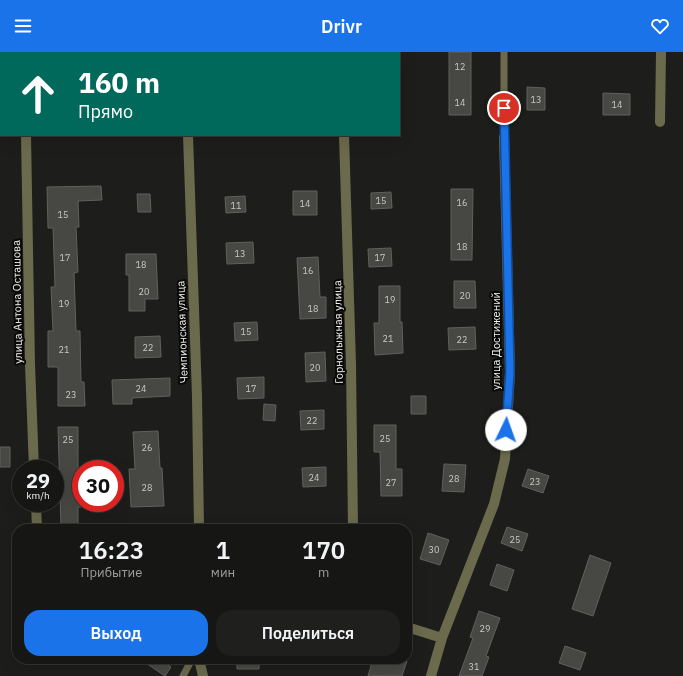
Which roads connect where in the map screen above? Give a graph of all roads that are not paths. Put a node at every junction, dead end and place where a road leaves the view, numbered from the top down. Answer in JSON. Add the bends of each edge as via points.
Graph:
{"nodes":[{"id":1,"x":504,"y":52,"type":"edge"},
{"id":2,"x":661,"y":52,"type":"edge"},
{"id":3,"x":660,"y":122,"type":"dead end"},
{"id":4,"x":26,"y":136,"type":"edge"},
{"id":5,"x":188,"y":136,"type":"edge"},
{"id":6,"x":344,"y":136,"type":"edge"},
{"id":7,"x":504,"y":137,"type":"joint"},
{"id":8,"x":34,"y":460,"type":"edge"},
{"id":9,"x":36,"y":512,"type":"edge"},
{"id":10,"x":37,"y":524,"type":"edge"},
{"id":11,"x":199,"y":524,"type":"edge"},
{"id":12,"x":353,"y":524,"type":"edge"},
{"id":13,"x":412,"y":629,"type":"edge"},
{"id":14,"x":442,"y":638,"type":"junction"},
{"id":15,"x":189,"y":664,"type":"edge"},
{"id":16,"x":201,"y":664,"type":"edge"},
{"id":17,"x":183,"y":676,"type":"edge"},
{"id":18,"x":203,"y":676,"type":"edge"},
{"id":19,"x":431,"y":676,"type":"edge"}],
"edges":[{"from":1,"to":7,"type":"lane"},
{"from":2,"to":3,"type":"street"},
{"from":4,"to":8,"type":"street","name":"улица Антона Осташова"},
{"from":5,"to":11,"type":"street","name":"Чемпионская улица"},
{"from":6,"to":12,"type":"street","name":"Горнолыжная улица","via":[[352,364]]},
{"from":7,"to":14,"type":"street","name":"улица Достижений","via":[[510,372],[505,460],[494,504]]},
{"from":9,"to":10,"type":"street"},
{"from":13,"to":14,"type":"street"},
{"from":14,"to":19,"type":"street","name":"улица Достижений"},
{"from":15,"to":17,"type":"lane"},
{"from":16,"to":18,"type":"street"}]}
